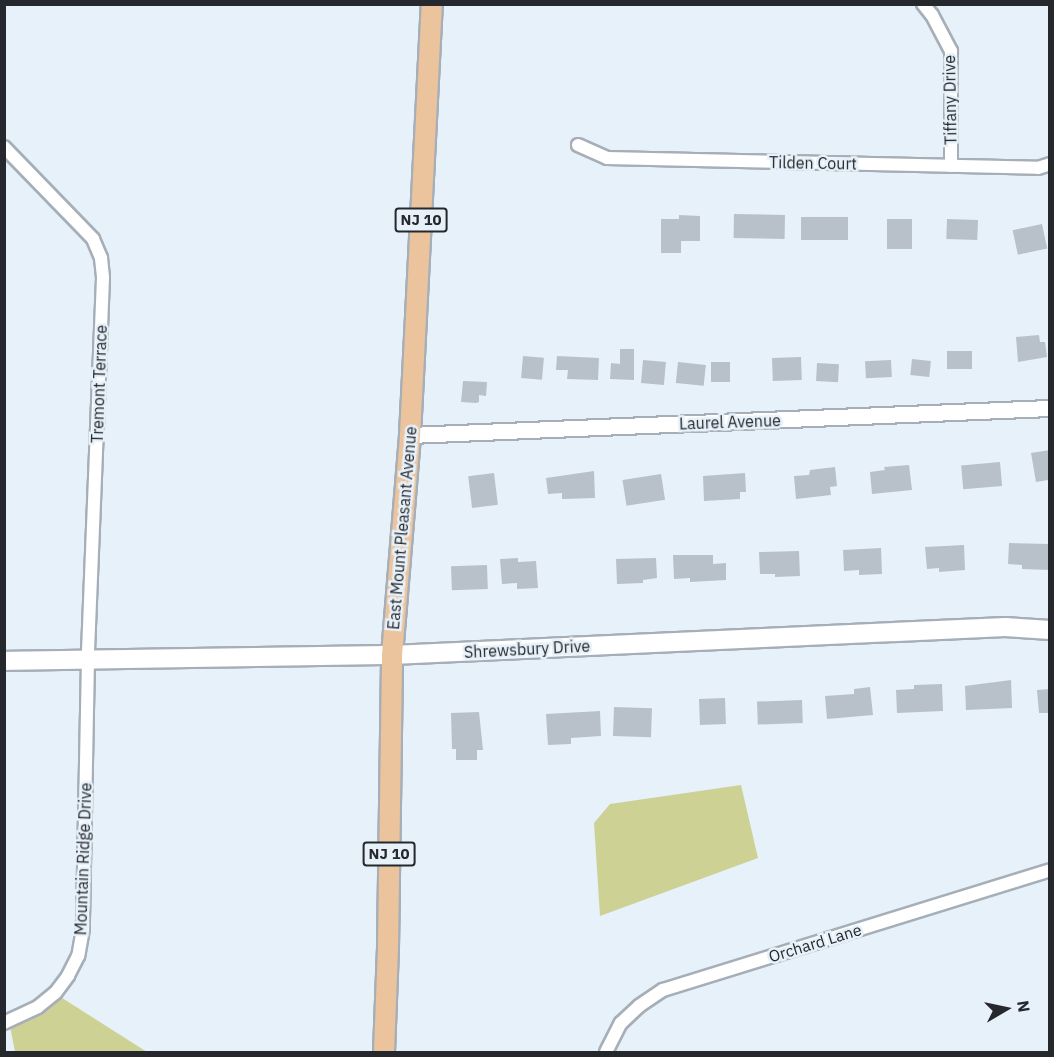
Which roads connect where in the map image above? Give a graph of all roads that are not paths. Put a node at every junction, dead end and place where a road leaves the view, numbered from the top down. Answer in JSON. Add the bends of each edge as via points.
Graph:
{"nodes":[{"id":1,"x":432,"y":4,"type":"edge"},
{"id":2,"x":923,"y":4,"type":"edge"},
{"id":3,"x":578,"y":145,"type":"dead end"},
{"id":4,"x":4,"y":147,"type":"edge"},
{"id":5,"x":1050,"y":164,"type":"edge"},
{"id":6,"x":951,"y":166,"type":"junction"},
{"id":7,"x":1050,"y":408,"type":"edge"},
{"id":8,"x":410,"y":435,"type":"junction"},
{"id":9,"x":1050,"y":630,"type":"edge"},
{"id":10,"x":392,"y":655,"type":"junction"},
{"id":11,"x":88,"y":659,"type":"junction"},
{"id":12,"x":4,"y":661,"type":"edge"},
{"id":13,"x":1050,"y":870,"type":"edge"},
{"id":14,"x":4,"y":1023,"type":"edge"},
{"id":15,"x":384,"y":1053,"type":"edge"},
{"id":16,"x":606,"y":1053,"type":"edge"}],
"edges":[{"from":1,"to":8,"type":"main road","name":"East Mount Pleasant Avenue","number":"NJ 10"},
{"from":2,"to":6,"type":"street","name":"Tiffany Drive","via":[[951,51]]},
{"from":3,"to":6,"type":"street","name":"Tilden Court","via":[[607,158]]},
{"from":4,"to":11,"type":"street","name":"Tremont Terrace","via":[[93,239],[101,258]]},
{"from":5,"to":6,"type":"street","name":"Tilden Court","via":[[1038,168]]},
{"from":7,"to":8,"type":"street","name":"Laurel Avenue"},
{"from":8,"to":10,"type":"main road","name":"East Mount Pleasant Avenue","number":"NJ 10"},
{"from":9,"to":10,"type":"main road","name":"Shrewsbury Drive","via":[[1005,627]]},
{"from":10,"to":11,"type":"main road","name":"Shrewsbury Drive"},
{"from":10,"to":15,"type":"main road","name":"East Mount Pleasant Avenue","number":"NJ 10"},
{"from":11,"to":12,"type":"main road","name":"Shrewsbury Drive"},
{"from":11,"to":14,"type":"street","name":"Mountain Ridge Drive","via":[[83,929],[78,956],[55,993],[38,1007]]},
{"from":13,"to":16,"type":"street","name":"Orchard Lane","via":[[663,990],[621,1023]]}]}
